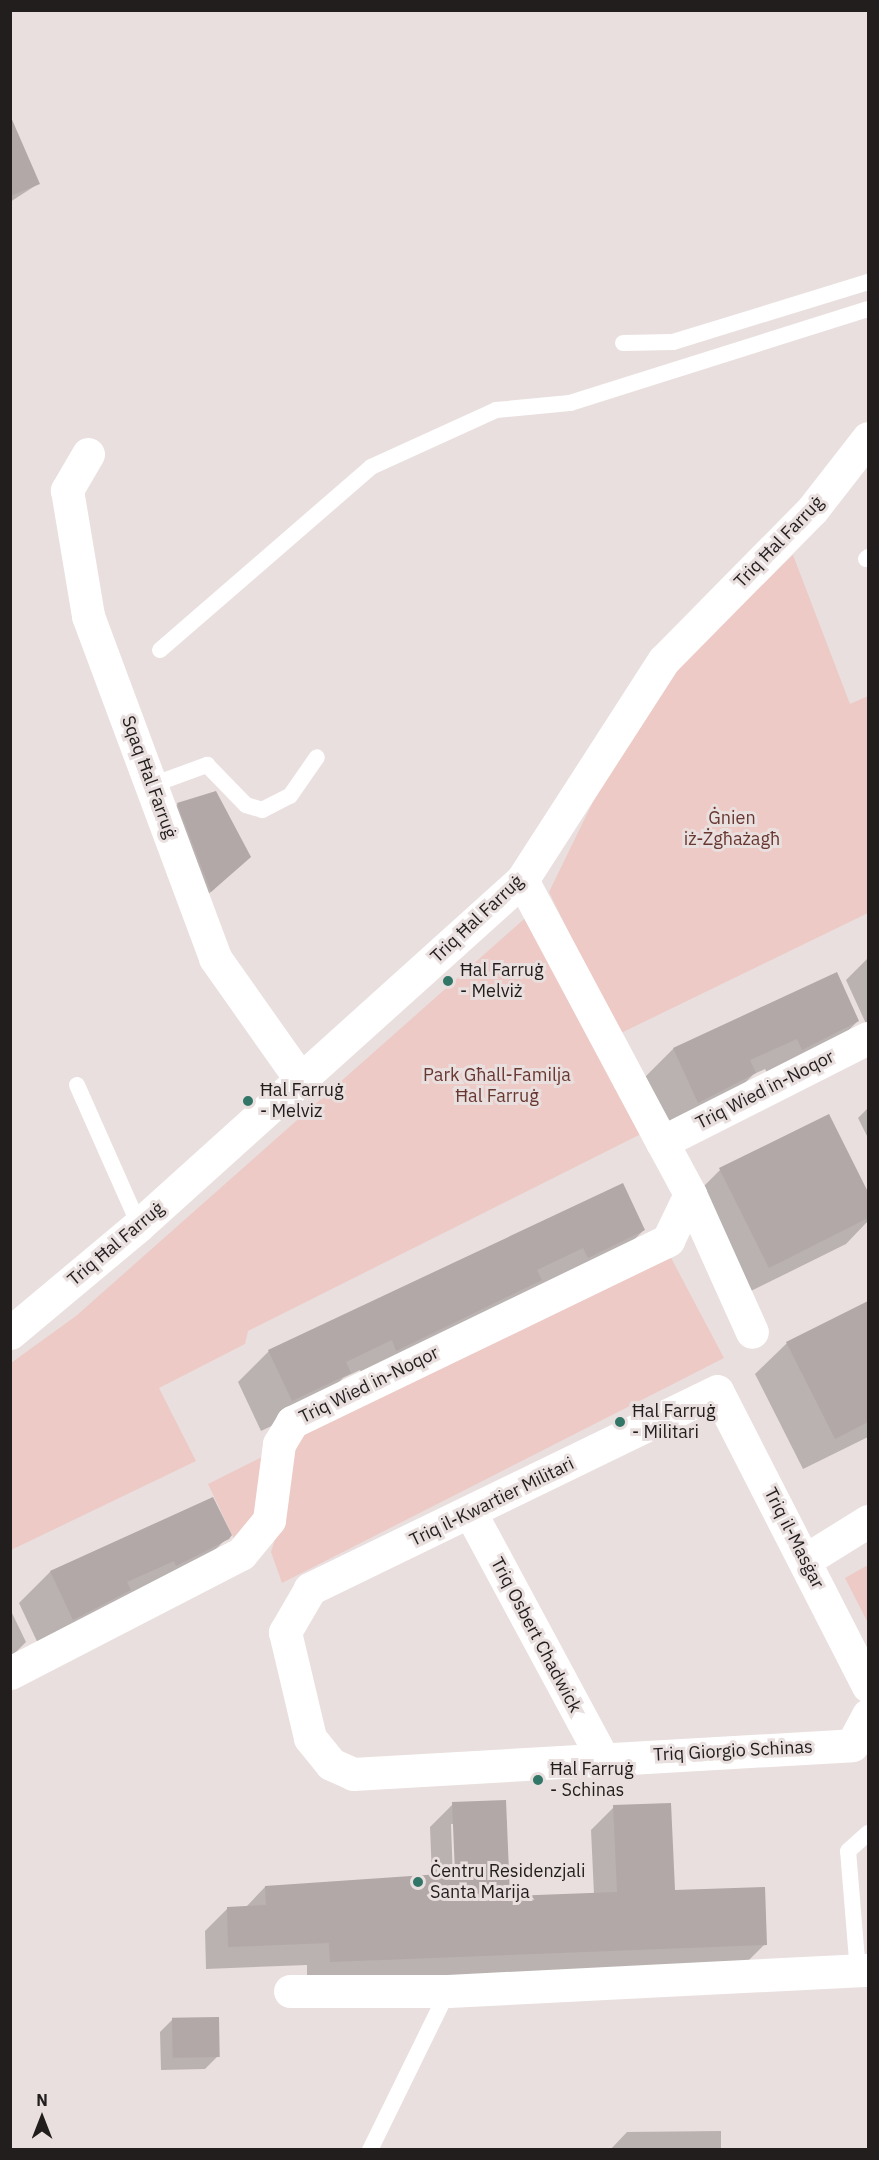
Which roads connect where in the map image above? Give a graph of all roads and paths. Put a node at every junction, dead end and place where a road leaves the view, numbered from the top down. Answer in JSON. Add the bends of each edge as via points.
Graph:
{"nodes":[{"id":1,"x":868,"y":282,"type":"edge"},
{"id":2,"x":868,"y":309,"type":"edge"},
{"id":3,"x":623,"y":343,"type":"dead end"},
{"id":4,"x":868,"y":438,"type":"edge"},
{"id":5,"x":88,"y":454,"type":"dead end"},
{"id":6,"x":160,"y":650,"type":"dead end"},
{"id":7,"x":317,"y":757,"type":"dead end"},
{"id":8,"x":152,"y":785,"type":"junction"},
{"id":9,"x":522,"y":880,"type":"junction"},
{"id":10,"x":868,"y":1038,"type":"edge"},
{"id":11,"x":301,"y":1080,"type":"junction"},
{"id":12,"x":77,"y":1085,"type":"dead end"},
{"id":13,"x":662,"y":1142,"type":"junction"},
{"id":14,"x":690,"y":1194,"type":"junction"},
{"id":15,"x":139,"y":1225,"type":"junction"},
{"id":16,"x":752,"y":1332,"type":"dead end"},
{"id":17,"x":10,"y":1333,"type":"edge"},
{"id":18,"x":717,"y":1391,"type":"joint"},
{"id":19,"x":470,"y":1512,"type":"junction"},
{"id":20,"x":868,"y":1521,"type":"edge"},
{"id":21,"x":807,"y":1559,"type":"junction"},
{"id":22,"x":10,"y":1674,"type":"edge"},
{"id":23,"x":868,"y":1686,"type":"edge"},
{"id":24,"x":868,"y":1715,"type":"edge"},
{"id":25,"x":602,"y":1757,"type":"junction"},
{"id":26,"x":331,"y":1764,"type":"joint"},
{"id":27,"x":868,"y":1833,"type":"edge"},
{"id":28,"x":863,"y":1971,"type":"edge"},
{"id":29,"x":290,"y":1991,"type":"dead end"},
{"id":30,"x":448,"y":1991,"type":"junction"},
{"id":31,"x":370,"y":2150,"type":"edge"}],
"edges":[{"from":1,"to":3,"type":"lane","via":[[673,342]]},
{"from":2,"to":6,"type":"lane","via":[[570,403],[496,410],[371,467]]},
{"from":4,"to":9,"type":"street","name":"Triq Ħal Farruġ","via":[[813,510],[664,660]]},
{"from":5,"to":8,"type":"street","name":"Sqaq Ħal Farruġ","via":[[67,490],[70,528],[88,616]]},
{"from":7,"to":8,"type":"lane","via":[[290,796],[262,810],[246,805],[207,765]]},
{"from":8,"to":11,"type":"street","name":"Sqaq Ħal Farruġ","via":[[215,957]]},
{"from":9,"to":11,"type":"street","name":"Triq Ħal Farruġ"},
{"from":9,"to":13,"type":"street"},
{"from":10,"to":13,"type":"street","name":"Triq Wied in-Noqor"},
{"from":11,"to":15,"type":"street","name":"Triq Ħal Farruġ"},
{"from":12,"to":15,"type":"lane"},
{"from":13,"to":14,"type":"street"},
{"from":14,"to":16,"type":"street"},
{"from":14,"to":22,"type":"street","name":"Triq Wied in-Noqor","via":[[668,1240],[292,1422],[279,1444],[269,1520],[241,1554]]},
{"from":15,"to":17,"type":"street","name":"Triq Ħal Farruġ"},
{"from":18,"to":19,"type":"street","name":"Triq il-Kwartier Militari"},
{"from":18,"to":21,"type":"street","name":"Triq il-Masġar"},
{"from":19,"to":25,"type":"street","name":"Triq Osbert Chadwick"},
{"from":19,"to":26,"type":"street","name":"Triq il-Kwartier Militari","via":[[310,1590],[285,1632],[310,1738]]},
{"from":20,"to":21,"type":"street"},
{"from":21,"to":23,"type":"street","name":"Triq il-Masġar"},
{"from":24,"to":25,"type":"street","name":"Triq Giorgio Schinas","via":[[852,1745]]},
{"from":25,"to":26,"type":"street","name":"Triq Giorgio Schinas","via":[[353,1774]]},
{"from":27,"to":28,"type":"lane","via":[[848,1851]]},
{"from":28,"to":30,"type":"street"},
{"from":29,"to":30,"type":"street"},
{"from":30,"to":31,"type":"lane"}]}
